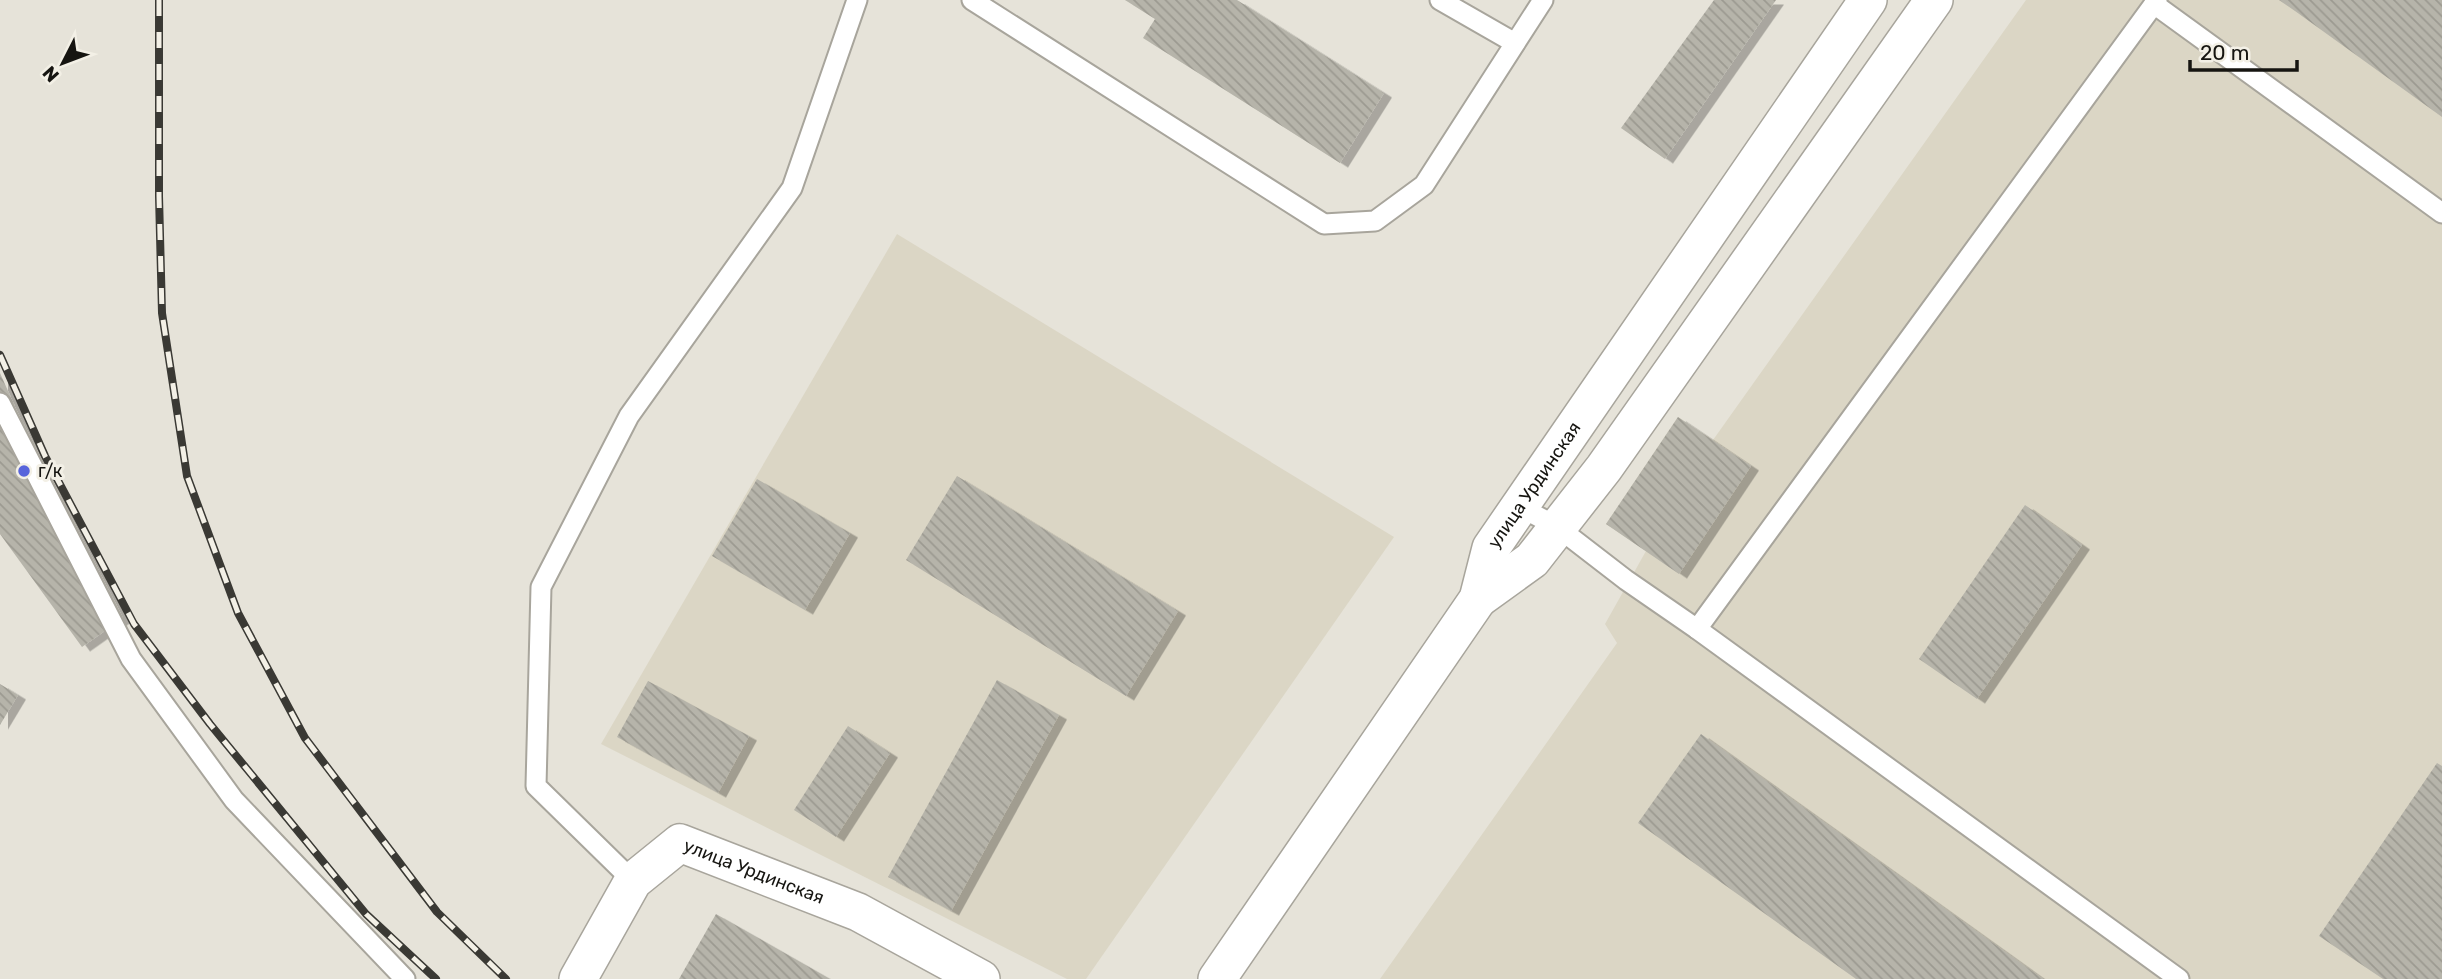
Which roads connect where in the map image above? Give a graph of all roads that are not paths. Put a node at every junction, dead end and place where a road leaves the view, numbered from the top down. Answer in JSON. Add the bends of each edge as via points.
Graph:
{"nodes":[{"id":1,"x":857,"y":0,"type":"edge"},
{"id":2,"x":972,"y":0,"type":"edge"},
{"id":3,"x":1440,"y":0,"type":"edge"},
{"id":4,"x":1543,"y":0,"type":"edge"},
{"id":5,"x":1868,"y":0,"type":"edge"},
{"id":6,"x":1934,"y":0,"type":"edge"},
{"id":7,"x":2155,"y":2,"type":"edge"},
{"id":8,"x":1515,"y":43,"type":"junction"},
{"id":9,"x":2442,"y":213,"type":"edge"},
{"id":10,"x":0,"y":403,"type":"edge"},
{"id":11,"x":1520,"y":507,"type":"junction"},
{"id":12,"x":1556,"y":526,"type":"junction"},
{"id":13,"x":1478,"y":599,"type":"junction"},
{"id":14,"x":1697,"y":629,"type":"junction"},
{"id":15,"x":633,"y":881,"type":"junction"},
{"id":16,"x":405,"y":979,"type":"edge"},
{"id":17,"x":578,"y":979,"type":"edge"},
{"id":18,"x":981,"y":979,"type":"edge"},
{"id":19,"x":1217,"y":979,"type":"edge"},
{"id":20,"x":2179,"y":979,"type":"edge"}],
"edges":[{"from":1,"to":15,"type":"lane","via":[[792,188],[629,416],[541,587],[536,786]]},
{"from":2,"to":8,"type":"lane","via":[[1324,224],[1375,221],[1424,185]]},
{"from":3,"to":8,"type":"lane"},
{"from":4,"to":8,"type":"lane"},
{"from":5,"to":11,"type":"street","name":"улица Урдинская"},
{"from":6,"to":12,"type":"street","via":[[1604,468]]},
{"from":7,"to":9,"type":"lane"},
{"from":7,"to":14,"type":"lane"},
{"from":10,"to":16,"type":"lane","via":[[131,659],[234,800]]},
{"from":11,"to":12,"type":"lane"},
{"from":11,"to":13,"type":"street","name":"улица Урдинская","via":[[1491,548]]},
{"from":12,"to":13,"type":"street","via":[[1532,560]]},
{"from":12,"to":14,"type":"lane"},
{"from":13,"to":19,"type":"street","name":"улица Урдинская"},
{"from":14,"to":20,"type":"lane"},
{"from":15,"to":17,"type":"street","name":"улица Урдинская"},
{"from":15,"to":18,"type":"street","name":"улица Урдинская","via":[[680,843],[858,912]]}]}
